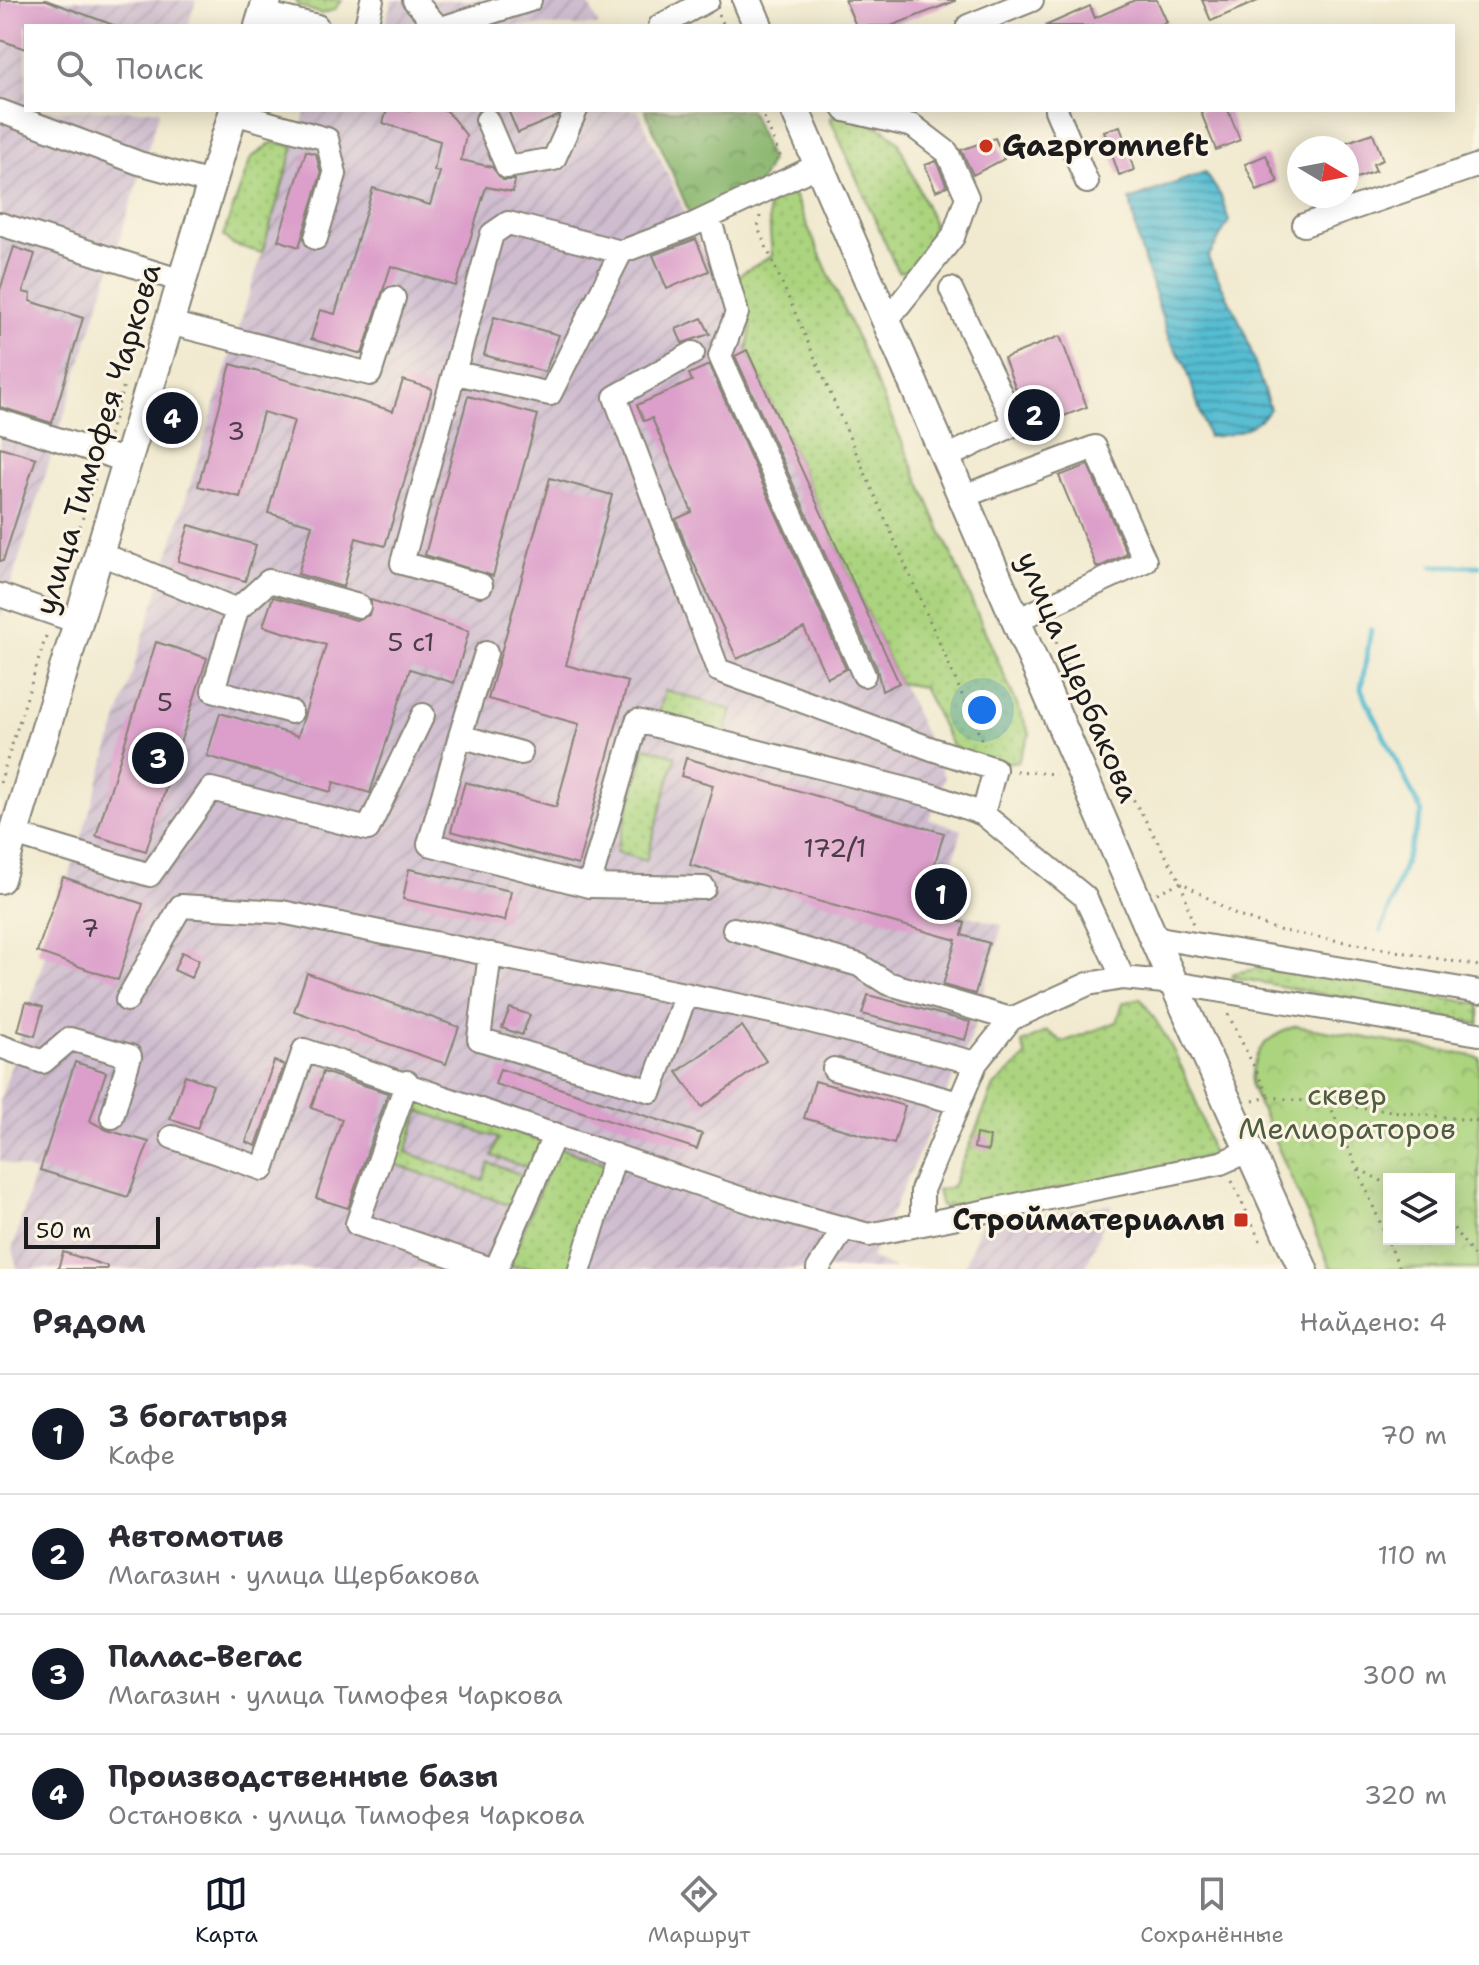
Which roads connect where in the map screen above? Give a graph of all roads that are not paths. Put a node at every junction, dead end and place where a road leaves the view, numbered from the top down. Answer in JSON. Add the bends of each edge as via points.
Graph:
{"nodes":[{"id":1,"x":372,"y":0,"type":"edge"},
{"id":2,"x":414,"y":0,"type":"edge"},
{"id":3,"x":530,"y":0,"type":"edge"},
{"id":4,"x":708,"y":0,"type":"edge"},
{"id":5,"x":747,"y":0,"type":"edge"},
{"id":6,"x":1018,"y":9,"type":"edge"},
{"id":7,"x":263,"y":13,"type":"edge"},
{"id":8,"x":309,"y":24,"type":"edge"},
{"id":9,"x":366,"y":24,"type":"edge"},
{"id":10,"x":435,"y":24,"type":"edge"},
{"id":11,"x":454,"y":24,"type":"edge"},
{"id":12,"x":664,"y":24,"type":"edge"},
{"id":13,"x":757,"y":24,"type":"edge"},
{"id":14,"x":974,"y":24,"type":"edge"},
{"id":15,"x":0,"y":111,"type":"edge"},
{"id":16,"x":233,"y":112,"type":"edge"},
{"id":17,"x":236,"y":112,"type":"edge"},
{"id":18,"x":575,"y":112,"type":"edge"},
{"id":19,"x":796,"y":112,"type":"edge"},
{"id":20,"x":854,"y":112,"type":"edge"},
{"id":21,"x":1057,"y":112,"type":"edge"},
{"id":22,"x":487,"y":120,"type":"dead end"},
{"id":23,"x":819,"y":165,"type":"junction"},
{"id":24,"x":1479,"y":165,"type":"edge"},
{"id":25,"x":1087,"y":182,"type":"dead end"},
{"id":26,"x":211,"y":183,"type":"junction"},
{"id":27,"x":709,"y":217,"type":"junction"},
{"id":28,"x":0,"y":224,"type":"edge"},
{"id":29,"x":1304,"y":225,"type":"dead end"},
{"id":30,"x":316,"y":238,"type":"dead end"},
{"id":31,"x":621,"y":252,"type":"junction"},
{"id":32,"x":182,"y":281,"type":"junction"},
{"id":33,"x":951,"y":289,"type":"dead end"},
{"id":34,"x":394,"y":298,"type":"dead end"},
{"id":35,"x":888,"y":319,"type":"junction"},
{"id":36,"x":169,"y":323,"type":"junction"},
{"id":37,"x":693,"y":353,"type":"dead end"},
{"id":38,"x":456,"y":373,"type":"junction"},
{"id":39,"x":0,"y":421,"type":"edge"},
{"id":40,"x":947,"y":457,"type":"junction"},
{"id":41,"x":127,"y":461,"type":"junction"},
{"id":42,"x":964,"y":496,"type":"junction"},
{"id":43,"x":99,"y":553,"type":"junction"},
{"id":44,"x":481,"y":585,"type":"dead end"},
{"id":45,"x":0,"y":595,"type":"edge"},
{"id":46,"x":359,"y":606,"type":"dead end"},
{"id":47,"x":237,"y":610,"type":"junction"},
{"id":48,"x":1030,"y":615,"type":"junction"},
{"id":49,"x":78,"y":622,"type":"junction"},
{"id":50,"x":486,"y":653,"type":"dead end"},
{"id":51,"x":864,"y":675,"type":"dead end"},
{"id":52,"x":291,"y":712,"type":"dead end"},
{"id":53,"x":423,"y":715,"type":"dead end"},
{"id":54,"x":460,"y":736,"type":"junction"},
{"id":55,"x":521,"y":753,"type":"dead end"},
{"id":56,"x":983,"y":814,"type":"junction"},
{"id":57,"x":14,"y":834,"type":"junction"},
{"id":58,"x":0,"y":879,"type":"edge"},
{"id":59,"x":589,"y":886,"type":"junction"},
{"id":60,"x":704,"y":888,"type":"dead end"},
{"id":61,"x":734,"y":929,"type":"dead end"},
{"id":62,"x":1153,"y":937,"type":"junction"},
{"id":63,"x":490,"y":954,"type":"junction"},
{"id":64,"x":1123,"y":978,"type":"junction"},
{"id":65,"x":1174,"y":983,"type":"junction"},
{"id":66,"x":1479,"y":992,"type":"edge"},
{"id":67,"x":686,"y":994,"type":"junction"},
{"id":68,"x":127,"y":1000,"type":"dead end"},
{"id":69,"x":1011,"y":1019,"type":"junction"},
{"id":70,"x":1479,"y":1034,"type":"edge"},
{"id":71,"x":0,"y":1046,"type":"edge"},
{"id":72,"x":976,"y":1063,"type":"junction"},
{"id":73,"x":834,"y":1069,"type":"dead end"},
{"id":74,"x":407,"y":1082,"type":"junction"},
{"id":75,"x":959,"y":1103,"type":"junction"},
{"id":76,"x":112,"y":1117,"type":"dead end"},
{"id":77,"x":555,"y":1134,"type":"junction"},
{"id":78,"x":172,"y":1137,"type":"dead end"},
{"id":79,"x":1250,"y":1150,"type":"junction"},
{"id":80,"x":615,"y":1155,"type":"junction"},
{"id":81,"x":922,"y":1223,"type":"junction"},
{"id":82,"x":844,"y":1228,"type":"junction"},
{"id":83,"x":446,"y":1262,"type":"edge"},
{"id":84,"x":494,"y":1269,"type":"edge"},
{"id":85,"x":580,"y":1269,"type":"edge"},
{"id":86,"x":818,"y":1269,"type":"edge"},
{"id":87,"x":1303,"y":1269,"type":"edge"}],
"edges":[{"from":1,"to":9,"type":"street"},
{"from":2,"to":10,"type":"street"},
{"from":3,"to":11,"type":"street"},
{"from":4,"to":12,"type":"street"},
{"from":5,"to":13,"type":"main road"},
{"from":6,"to":14,"type":"street"},
{"from":7,"to":8,"type":"street"},
{"from":15,"to":26,"type":"street","via":[[139,163]]},
{"from":16,"to":26,"type":"main road","name":"улица Тимофея Чаркова"},
{"from":17,"to":30,"type":"street","via":[[327,139],[335,174]]},
{"from":18,"to":22,"type":"street","via":[[554,159],[507,167]]},
{"from":19,"to":23,"type":"main road","name":"улица Щербакова"},
{"from":20,"to":35,"type":"street","via":[[913,126],[947,152],[967,197],[953,237]]},
{"from":21,"to":25,"type":"street"},
{"from":23,"to":27,"type":"street"},
{"from":23,"to":35,"type":"main road","name":"улица Щербакова"},
{"from":24,"to":29,"type":"street"},
{"from":26,"to":32,"type":"main road","name":"улица Тимофея Чаркова"},
{"from":27,"to":31,"type":"street"},
{"from":27,"to":51,"type":"street","via":[[737,313],[720,356]]},
{"from":28,"to":32,"type":"street"},
{"from":31,"to":38,"type":"street","via":[[550,394]]},
{"from":31,"to":38,"type":"street","via":[[508,223],[492,234]]},
{"from":32,"to":36,"type":"main road","name":"улица Тимофея Чаркова"},
{"from":33,"to":40,"type":"street","via":[[1015,424]]},
{"from":34,"to":36,"type":"street","via":[[370,374]]},
{"from":35,"to":40,"type":"main road","name":"улица Щербакова"},
{"from":36,"to":41,"type":"main road","name":"улица Тимофея Чаркова"},
{"from":37,"to":56,"type":"street","via":[[615,397],[718,670],[995,769]]},
{"from":38,"to":44,"type":"street","via":[[402,563]]},
{"from":39,"to":41,"type":"street"},
{"from":40,"to":42,"type":"main road","name":"улица Щербакова"},
{"from":41,"to":43,"type":"main road","name":"улица Тимофея Чаркова"},
{"from":42,"to":48,"type":"main road","name":"улица Щербакова"},
{"from":42,"to":48,"type":"street","via":[[1095,447],[1145,561]]},
{"from":43,"to":47,"type":"street"},
{"from":43,"to":49,"type":"main road","name":"улица Тимофея Чаркова"},
{"from":45,"to":49,"type":"street"},
{"from":46,"to":47,"type":"street","via":[[269,581]]},
{"from":47,"to":52,"type":"street","via":[[213,690]]},
{"from":48,"to":62,"type":"main road","name":"улица Щербакова"},
{"from":49,"to":57,"type":"main road","name":"улица Тимофея Чаркова"},
{"from":50,"to":54,"type":"street"},
{"from":53,"to":57,"type":"street","via":[[368,829],[211,789],[150,875]]},
{"from":54,"to":55,"type":"street"},
{"from":54,"to":59,"type":"street","via":[[429,844]]},
{"from":56,"to":59,"type":"street","via":[[934,796],[637,721]]},
{"from":56,"to":64,"type":"street","via":[[1085,897]]},
{"from":57,"to":58,"type":"main road","name":"улица Тимофея Чаркова"},
{"from":59,"to":60,"type":"street"},
{"from":61,"to":69,"type":"street","via":[[859,965],[887,983]]},
{"from":62,"to":65,"type":"main road","name":"улица Щербакова"},
{"from":62,"to":66,"type":"street"},
{"from":63,"to":67,"type":"street"},
{"from":63,"to":67,"type":"street","via":[[479,1039],[651,1091]]},
{"from":63,"to":68,"type":"street","via":[[282,912],[181,906]]},
{"from":64,"to":65,"type":"street"},
{"from":64,"to":69,"type":"street","via":[[1088,984]]},
{"from":65,"to":70,"type":"street"},
{"from":65,"to":79,"type":"main road","name":"улица Щербакова"},
{"from":67,"to":72,"type":"street"},
{"from":69,"to":72,"type":"street"},
{"from":71,"to":76,"type":"street","via":[[43,1062],[70,1039],[130,1056]]},
{"from":72,"to":75,"type":"street"},
{"from":73,"to":75,"type":"street"},
{"from":74,"to":77,"type":"street"},
{"from":74,"to":78,"type":"street","via":[[304,1050],[263,1169]]},
{"from":74,"to":83,"type":"street","via":[[357,1224]]},
{"from":75,"to":81,"type":"street","via":[[922,1190]]},
{"from":77,"to":80,"type":"street"},
{"from":77,"to":84,"type":"street"},
{"from":79,"to":81,"type":"street","via":[[1221,1163]]},
{"from":79,"to":87,"type":"main road","name":"улица Щербакова"},
{"from":80,"to":82,"type":"street"},
{"from":80,"to":85,"type":"street"},
{"from":81,"to":82,"type":"street","via":[[869,1235]]},
{"from":82,"to":86,"type":"street"},
{"from":83,"to":84,"type":"street"}]}
